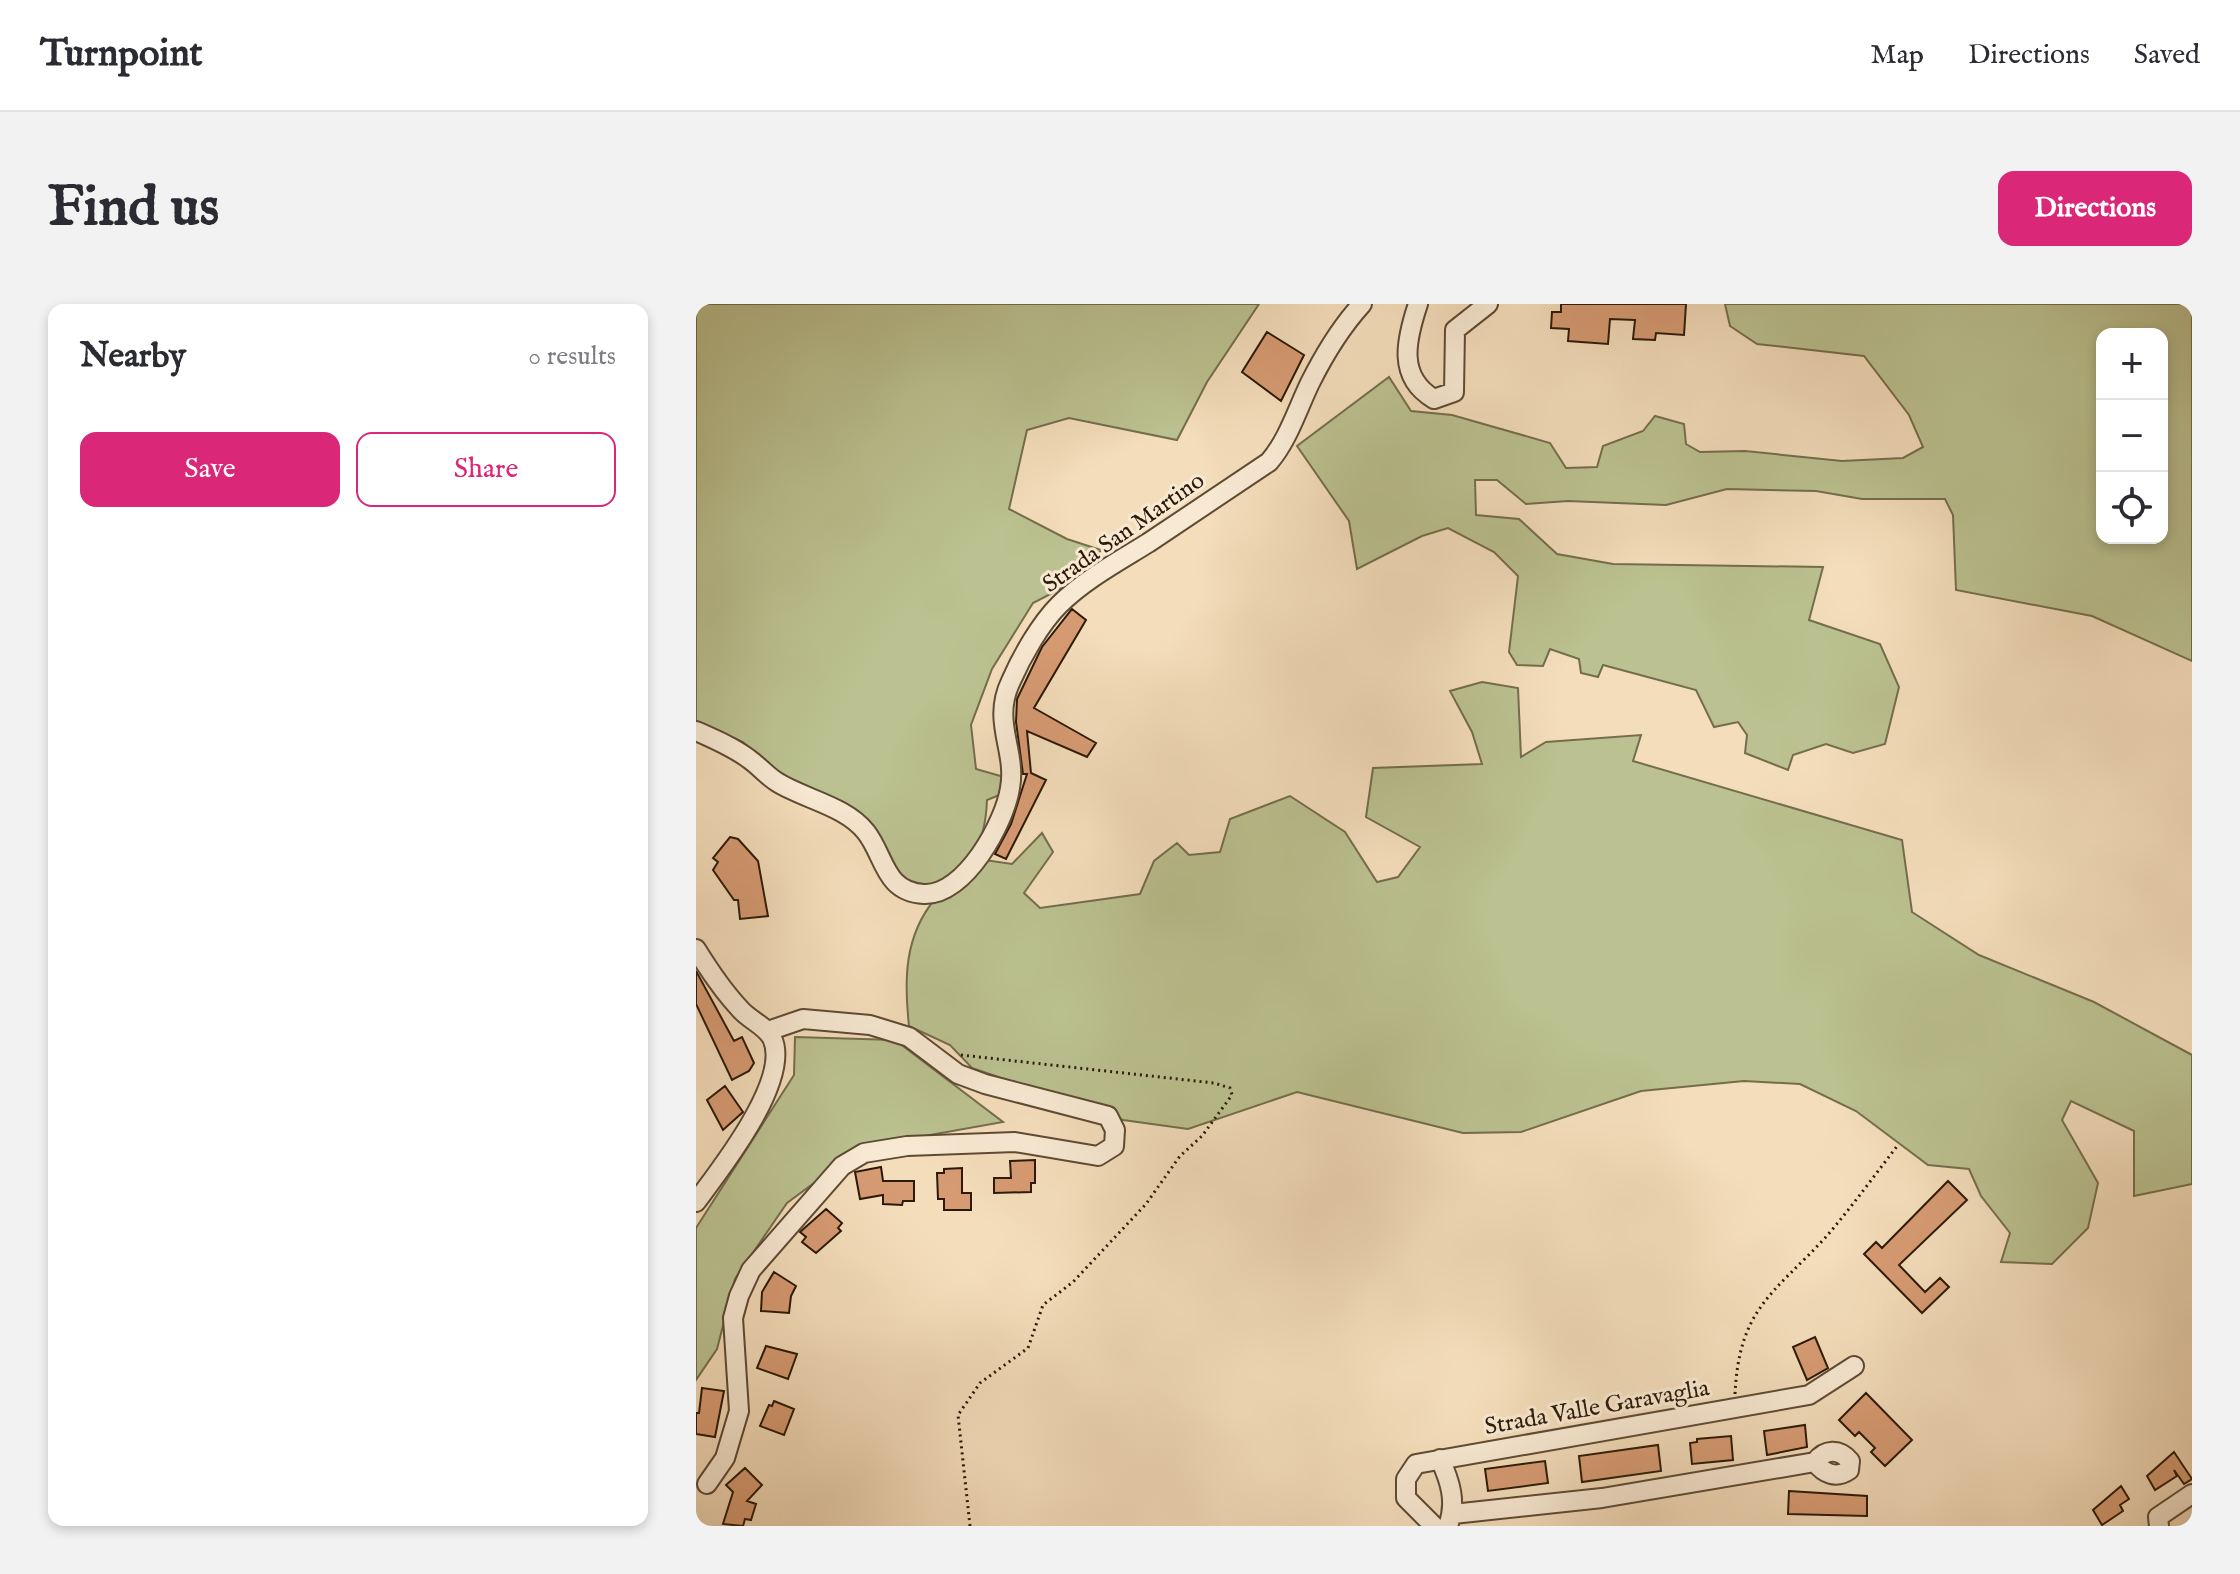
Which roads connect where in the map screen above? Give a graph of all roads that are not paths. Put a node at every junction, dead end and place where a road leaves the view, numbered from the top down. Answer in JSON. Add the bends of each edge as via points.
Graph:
{"nodes":[{"id":1,"x":1362,"y":304,"type":"edge"},
{"id":2,"x":1418,"y":304,"type":"edge"},
{"id":3,"x":1488,"y":304,"type":"edge"},
{"id":4,"x":696,"y":731,"type":"edge"},
{"id":5,"x":696,"y":949,"type":"edge"},
{"id":6,"x":768,"y":1031,"type":"junction"},
{"id":7,"x":696,"y":1202,"type":"edge"},
{"id":8,"x":1854,"y":1366,"type":"dead end"},
{"id":9,"x":1440,"y":1459,"type":"junction"},
{"id":10,"x":1815,"y":1462,"type":"dead end"},
{"id":11,"x":707,"y":1484,"type":"dead end"},
{"id":12,"x":2192,"y":1494,"type":"edge"},
{"id":13,"x":1450,"y":1520,"type":"edge"},
{"id":14,"x":1434,"y":1526,"type":"edge"},
{"id":15,"x":2159,"y":1526,"type":"edge"}],
"edges":[{"from":1,"to":4,"type":"street","name":"Strada San Martino","via":[[1347,320],[1269,462],[1118,562],[1049,615],[1010,682],[1003,706],[1011,786],[1003,812],[973,866],[953,884],[925,894],[897,885],[868,833],[855,821],[792,790],[734,749]]},
{"from":2,"to":3,"type":"street","via":[[1407,360],[1417,389],[1434,399],[1454,392],[1455,330]]},
{"from":5,"to":6,"type":"street","via":[[742,1012]]},
{"from":6,"to":7,"type":"street","via":[[775,1052],[765,1093]]},
{"from":6,"to":11,"type":"street","via":[[803,1019],[833,1019],[909,1037],[958,1074],[1108,1116],[1115,1130],[1114,1146],[1098,1156],[1015,1142],[907,1146],[864,1153],[842,1166],[751,1270],[739,1296],[733,1318],[739,1411],[725,1458]]},
{"from":8,"to":9,"type":"street","name":"Strada Valle Garavaglia","via":[[1809,1395]]},
{"from":9,"to":13,"type":"street","via":[[1452,1485]]},
{"from":9,"to":14,"type":"street","name":"Strada Valle Garavaglia","via":[[1416,1464],[1406,1479],[1406,1498]]},
{"from":10,"to":13,"type":"street"},
{"from":12,"to":15,"type":"street","via":[[2158,1517]]}]}
